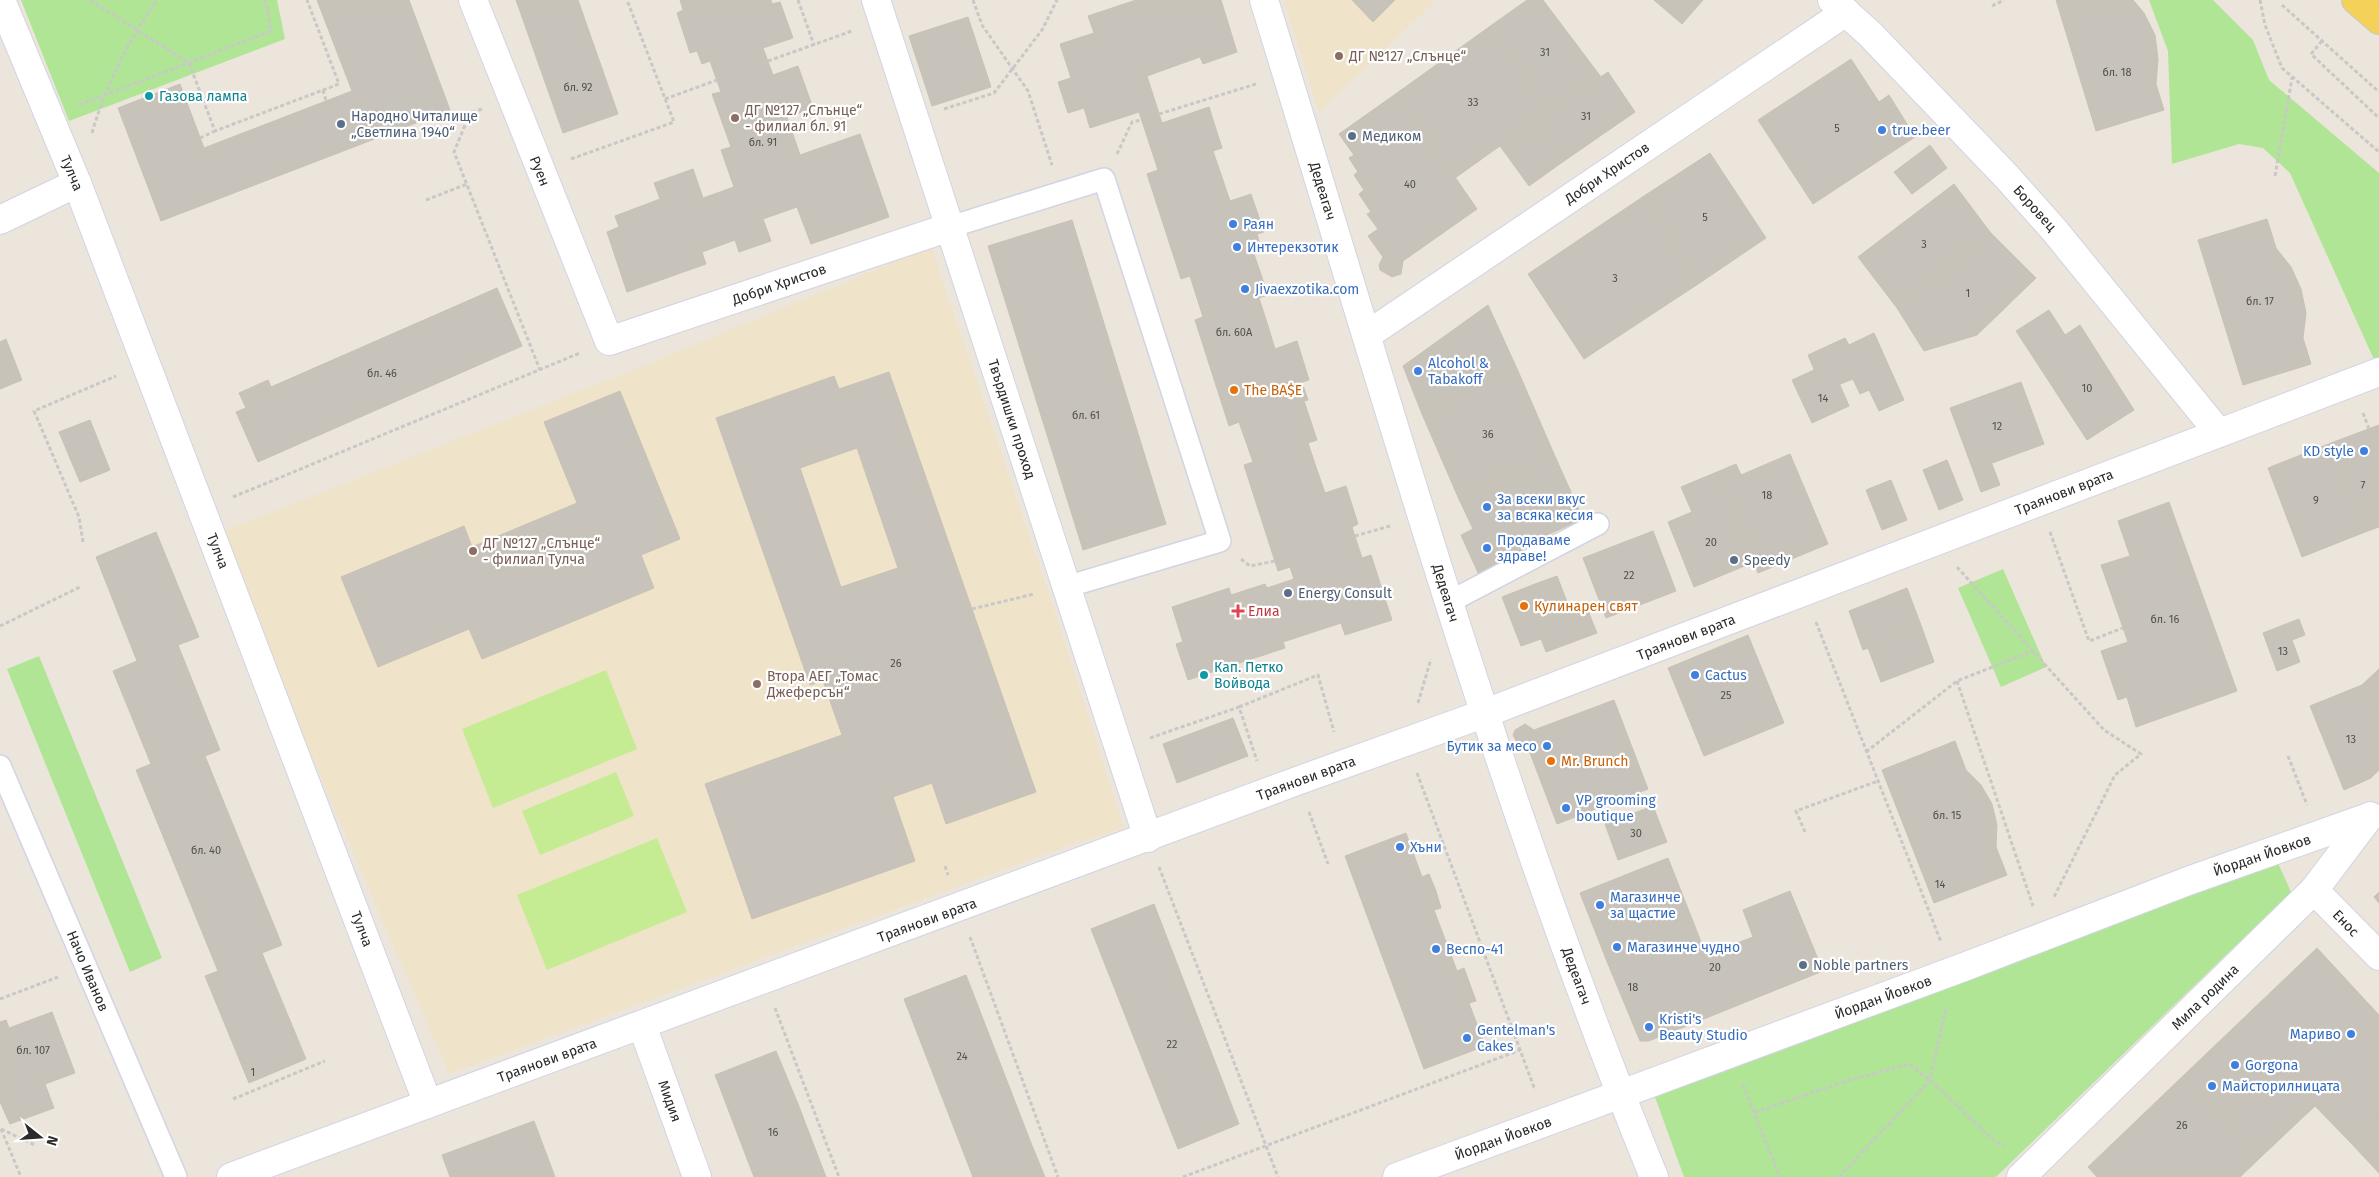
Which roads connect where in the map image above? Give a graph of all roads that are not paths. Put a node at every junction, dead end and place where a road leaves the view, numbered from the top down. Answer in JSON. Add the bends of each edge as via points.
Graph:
{"nodes":[{"id":1,"x":1,"y":0,"type":"edge"},
{"id":2,"x":473,"y":0,"type":"edge"},
{"id":3,"x":1264,"y":0,"type":"edge"},
{"id":4,"x":2356,"y":0,"type":"edge"},
{"id":5,"x":1839,"y":6,"type":"edge"},
{"id":6,"x":879,"y":10,"type":"edge"},
{"id":7,"x":2379,"y":20,"type":"edge"},
{"id":8,"x":77,"y":184,"type":"junction"},
{"id":9,"x":0,"y":220,"type":"edge"},
{"id":10,"x":950,"y":227,"type":"junction"},
{"id":11,"x":1367,"y":335,"type":"junction"},
{"id":12,"x":608,"y":341,"type":"joint"},
{"id":13,"x":2379,"y":372,"type":"edge"},
{"id":14,"x":2219,"y":433,"type":"junction"},
{"id":15,"x":1598,"y":524,"type":"dead end"},
{"id":16,"x":1066,"y":587,"type":"junction"},
{"id":17,"x":1449,"y":602,"type":"junction"},
{"id":18,"x":1483,"y":714,"type":"junction"},
{"id":19,"x":2,"y":776,"type":"edge"},
{"id":20,"x":2374,"y":812,"type":"edge"},
{"id":21,"x":1148,"y":838,"type":"junction"},
{"id":22,"x":2314,"y":890,"type":"junction"},
{"id":23,"x":2379,"y":956,"type":"edge"},
{"id":24,"x":642,"y":1025,"type":"junction"},
{"id":25,"x":1620,"y":1094,"type":"junction"},
{"id":26,"x":428,"y":1104,"type":"junction"},
{"id":27,"x":2034,"y":1173,"type":"edge"},
{"id":28,"x":176,"y":1177,"type":"edge"},
{"id":29,"x":231,"y":1177,"type":"edge"},
{"id":30,"x":698,"y":1177,"type":"edge"},
{"id":31,"x":1397,"y":1177,"type":"edge"},
{"id":32,"x":1654,"y":1177,"type":"edge"}],
"edges":[{"from":1,"to":8,"type":"street","name":"Тулча"},
{"from":2,"to":12,"type":"street","name":"Руен"},
{"from":3,"to":11,"type":"street","name":"Дедеагач"},
{"from":4,"to":7,"type":"main road"},
{"from":5,"to":11,"type":"street","name":"Добри Христов"},
{"from":5,"to":14,"type":"street","name":"Боровец","via":[[2007,177],[2055,231]]},
{"from":6,"to":10,"type":"street","name":"Твърдишки проход"},
{"from":8,"to":9,"type":"street"},
{"from":8,"to":26,"type":"street","name":"Тулча"},
{"from":10,"to":12,"type":"street","name":"Добри Христов"},
{"from":10,"to":16,"type":"street","name":"Твърдишки проход"},
{"from":10,"to":16,"type":"lane","via":[[1104,179],[1220,542]]},
{"from":11,"to":17,"type":"street","name":"Дедеагач"},
{"from":13,"to":14,"type":"street","name":"Траянови врата"},
{"from":14,"to":18,"type":"street","name":"Траянови врата"},
{"from":15,"to":17,"type":"lane"},
{"from":16,"to":21,"type":"street","name":"Твърдишки проход"},
{"from":17,"to":18,"type":"street","name":"Дедеагач"},
{"from":18,"to":21,"type":"street","name":"Траянови врата"},
{"from":18,"to":25,"type":"street","name":"Дедеагач"},
{"from":19,"to":28,"type":"lane","name":"Начо Иванов"},
{"from":20,"to":22,"type":"street","name":"Мила родина"},
{"from":20,"to":25,"type":"street","name":"Йордан Йовков","via":[[2318,836],[2188,881]]},
{"from":21,"to":24,"type":"street","name":"Траянови врата"},
{"from":22,"to":23,"type":"street","name":"Енос"},
{"from":22,"to":27,"type":"street","name":"Мила родина"},
{"from":24,"to":26,"type":"street","name":"Траянови врата"},
{"from":24,"to":30,"type":"street","name":"Мидия"},
{"from":25,"to":31,"type":"street","name":"Йордан Йовков"},
{"from":25,"to":32,"type":"street","name":"Дедеагач"},
{"from":26,"to":29,"type":"street","name":"Траянови врата"}]}
